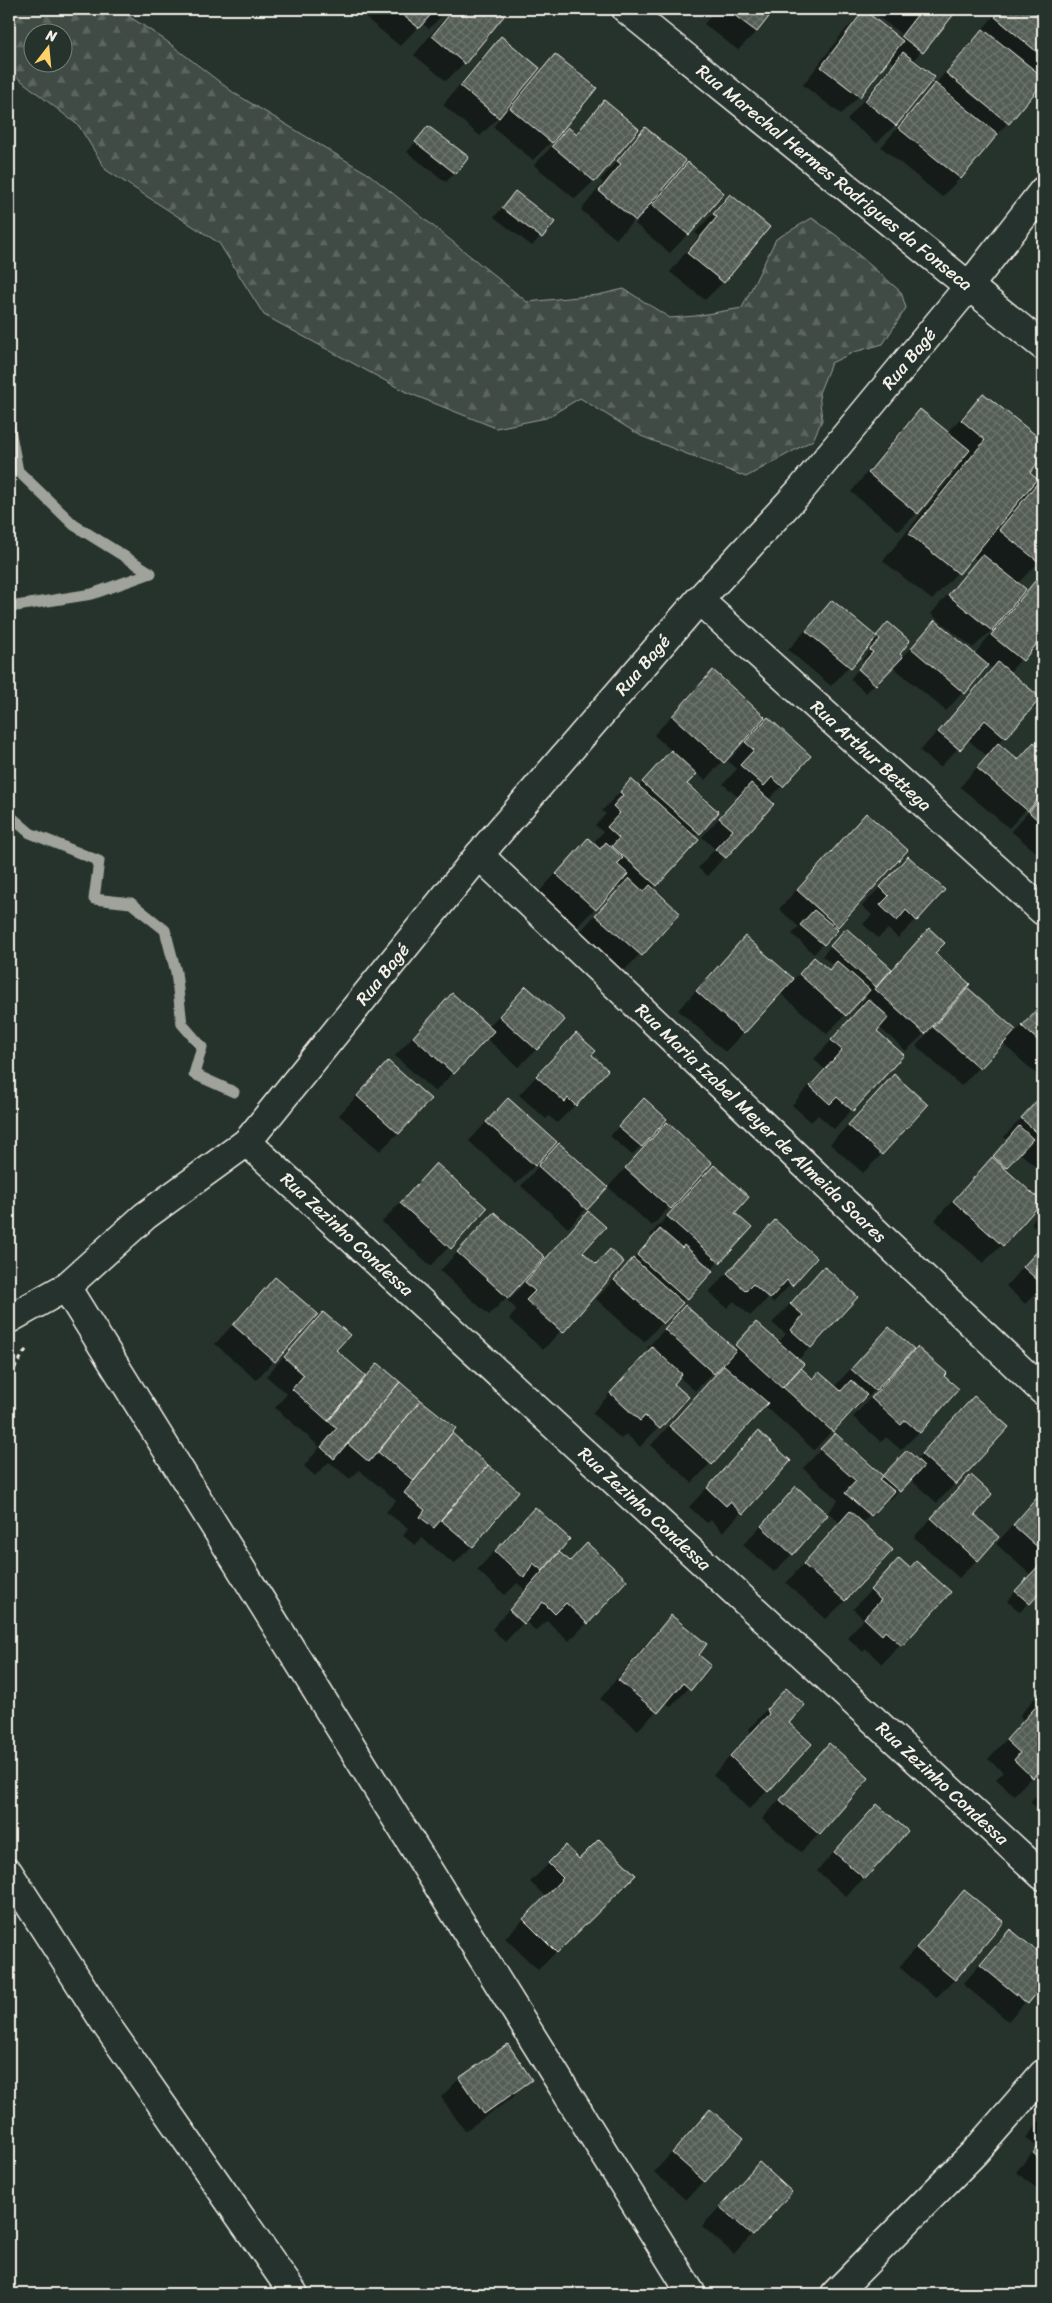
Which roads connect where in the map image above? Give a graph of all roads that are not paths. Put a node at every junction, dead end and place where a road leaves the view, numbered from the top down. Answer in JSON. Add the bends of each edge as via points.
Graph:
{"nodes":[{"id":1,"x":626,"y":9,"type":"edge"},
{"id":2,"x":1043,"y":191,"type":"edge"},
{"id":3,"x":969,"y":286,"type":"junction"},
{"id":4,"x":1043,"y":346,"type":"edge"},
{"id":5,"x":699,"y":600,"type":"junction"},
{"id":6,"x":479,"y":855,"type":"junction"},
{"id":7,"x":1043,"y":911,"type":"edge"},
{"id":8,"x":247,"y":1142,"type":"junction"},
{"id":9,"x":66,"y":1287,"type":"junction"},
{"id":10,"x":9,"y":1319,"type":"edge"},
{"id":11,"x":1043,"y":1391,"type":"edge"},
{"id":12,"x":9,"y":1873,"type":"edge"},
{"id":13,"x":1043,"y":1876,"type":"edge"},
{"id":14,"x":1043,"y":2074,"type":"edge"},
{"id":15,"x":294,"y":2294,"type":"edge"},
{"id":16,"x":690,"y":2294,"type":"edge"},
{"id":17,"x":835,"y":2294,"type":"edge"}],
"edges":[{"from":1,"to":3,"type":"street","name":"Rua Marechal Hermes Rodrigues da Fonseca"},
{"from":2,"to":3,"type":"street","name":"Rua Bagé"},
{"from":3,"to":4,"type":"street","name":"Rua Marechal Hermes Rodrigues da Fonseca"},
{"from":3,"to":5,"type":"street","name":"Rua Bagé","via":[[799,492]]},
{"from":5,"to":6,"type":"street","name":"Rua Bagé"},
{"from":5,"to":7,"type":"street","name":"Rua Arthur Bettega"},
{"from":6,"to":8,"type":"street","name":"Rua Bagé"},
{"from":6,"to":11,"type":"street","name":"Rua Maria Izabel Meyer de Almeida Soares"},
{"from":8,"to":9,"type":"street","name":"Rua Bagé","via":[[145,1216]]},
{"from":8,"to":13,"type":"street","name":"Rua Zezinho Condessa"},
{"from":9,"to":10,"type":"street","name":"Rua Bagé"},
{"from":9,"to":16,"type":"street"},
{"from":12,"to":15,"type":"street","via":[[107,2026]]},
{"from":14,"to":17,"type":"street","via":[[974,2152]]}]}
